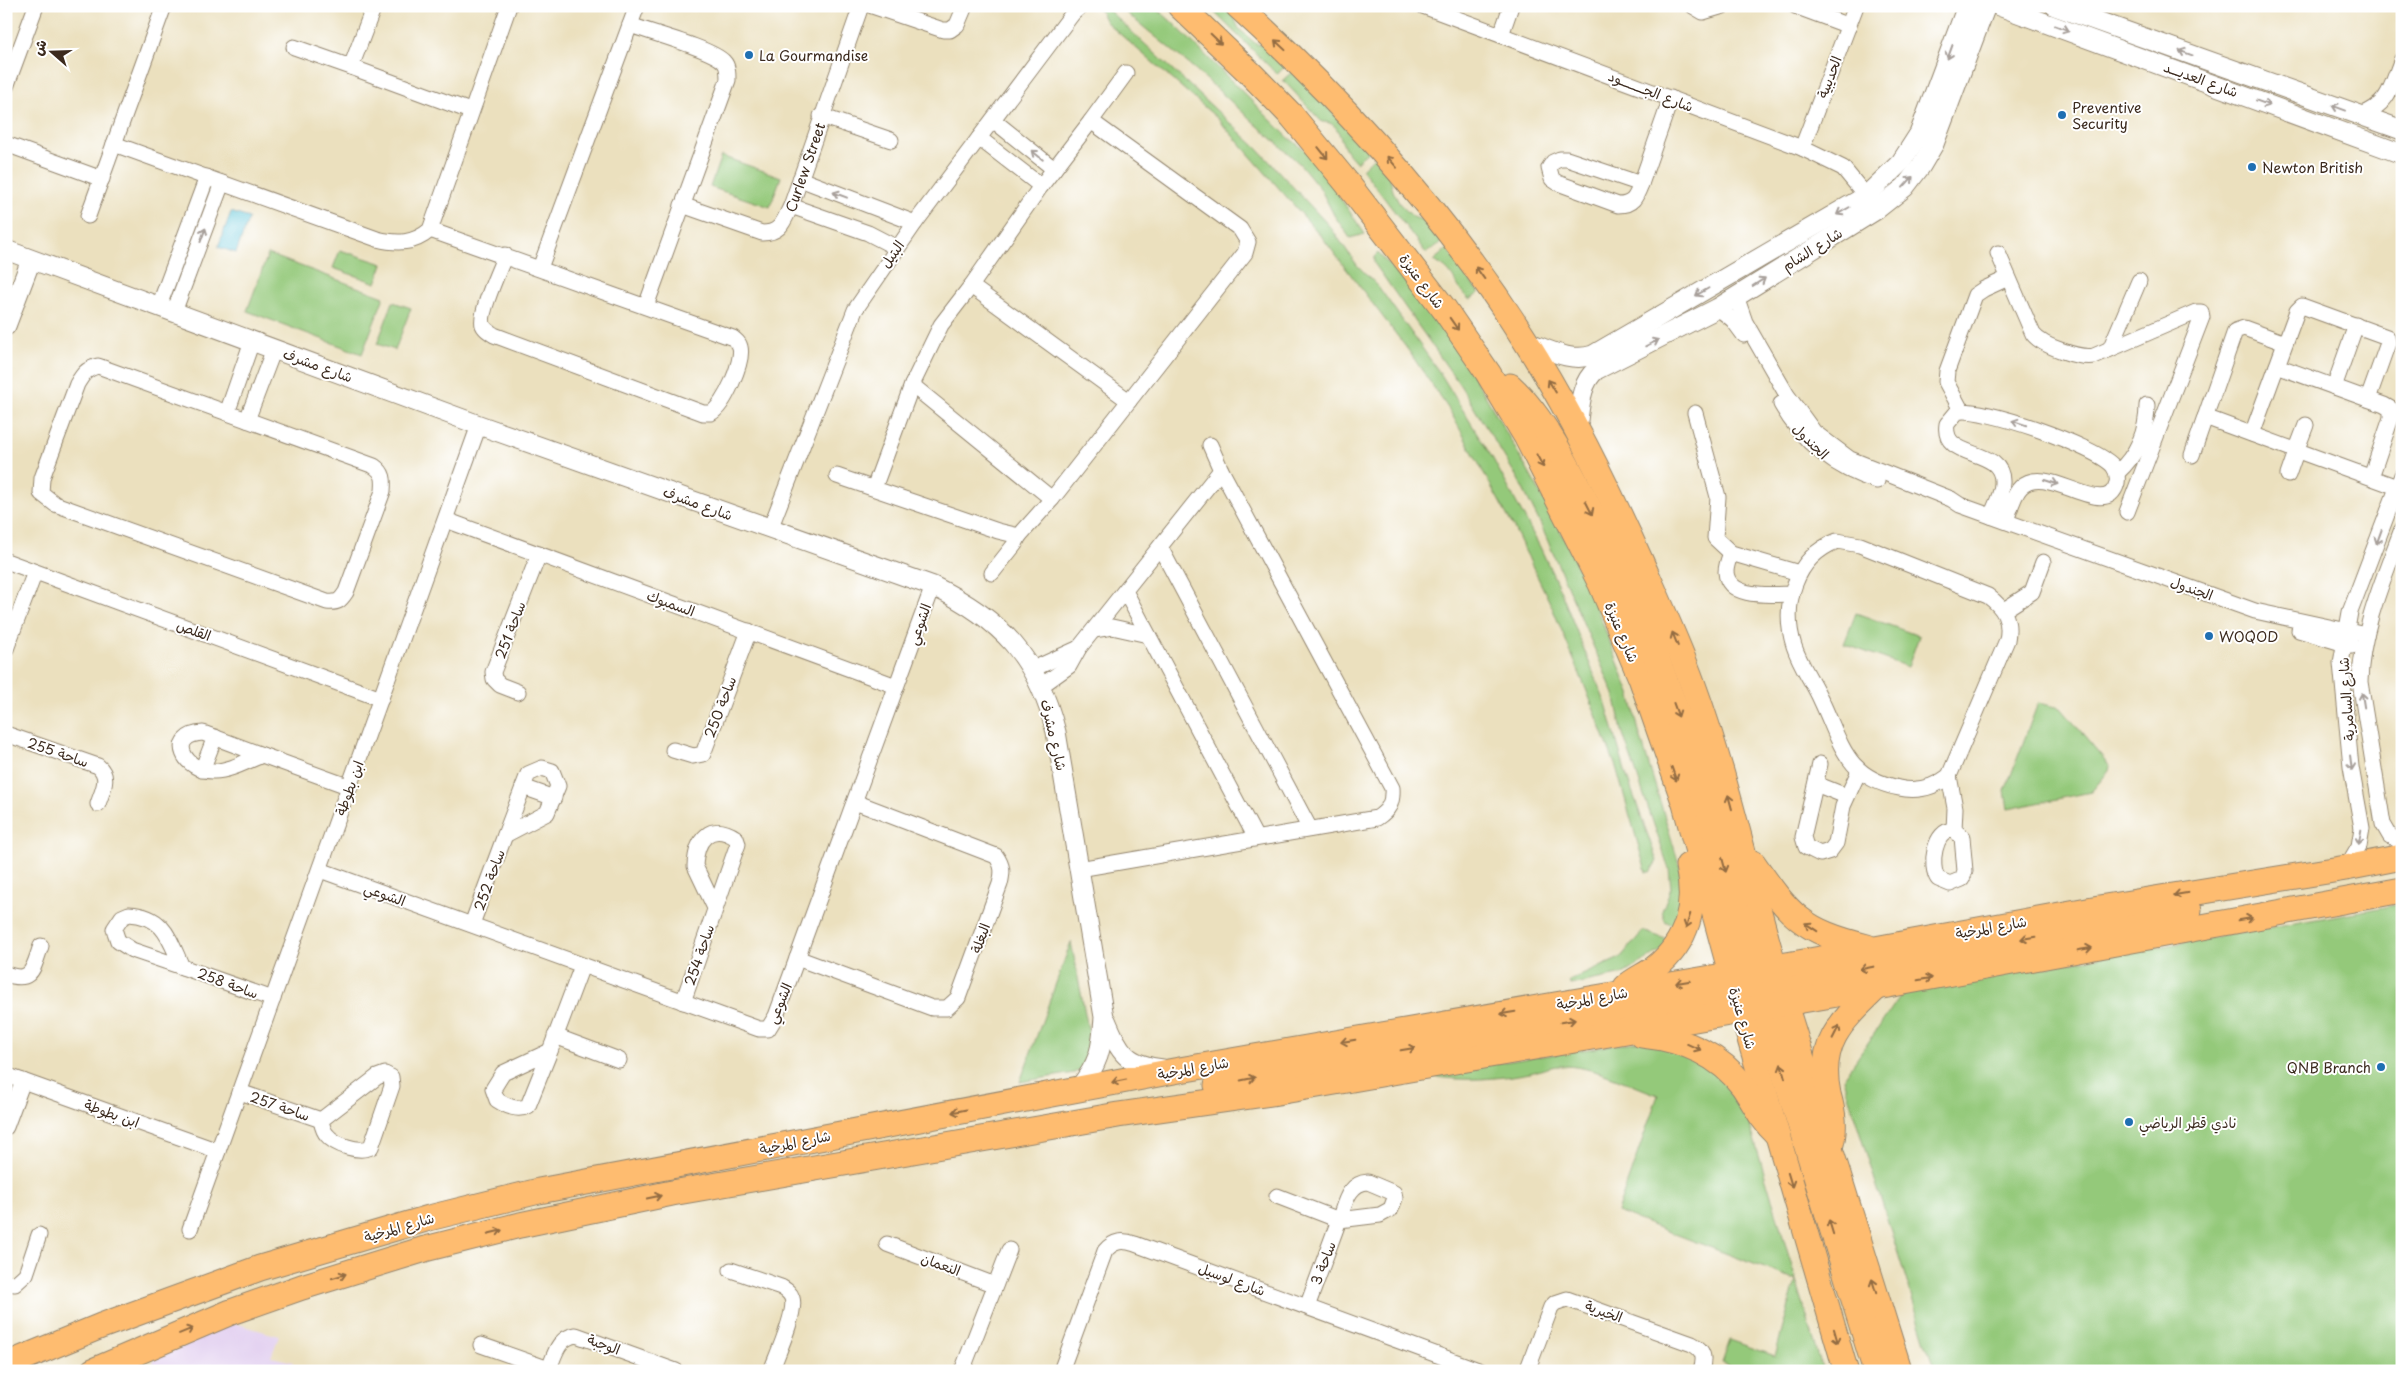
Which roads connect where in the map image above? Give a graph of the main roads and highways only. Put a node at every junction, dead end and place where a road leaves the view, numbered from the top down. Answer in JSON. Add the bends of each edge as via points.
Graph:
{"nodes":[{"id":1,"x":1180,"y":6,"type":"edge"},
{"id":2,"x":1238,"y":6,"type":"edge"},
{"id":3,"x":1488,"y":373,"type":"junction"},
{"id":4,"x":1685,"y":804,"type":"junction"},
{"id":5,"x":1743,"y":849,"type":"junction"},
{"id":6,"x":2402,"y":857,"type":"edge"},
{"id":7,"x":2338,"y":869,"type":"junction"},
{"id":8,"x":2402,"y":890,"type":"edge"},
{"id":9,"x":1874,"y":948,"type":"junction"},
{"id":10,"x":1877,"y":987,"type":"junction"},
{"id":11,"x":1758,"y":988,"type":"junction"},
{"id":12,"x":1619,"y":993,"type":"junction"},
{"id":13,"x":1612,"y":1033,"type":"junction"},
{"id":14,"x":1118,"y":1115,"type":"junction"},
{"id":15,"x":1776,"y":1133,"type":"junction"},
{"id":16,"x":1830,"y":1147,"type":"junction"},
{"id":17,"x":101,"y":1326,"type":"junction"},
{"id":18,"x":6,"y":1365,"type":"edge"},
{"id":19,"x":1895,"y":1370,"type":"edge"},
{"id":20,"x":34,"y":1371,"type":"edge"},
{"id":21,"x":93,"y":1371,"type":"edge"},
{"id":22,"x":1846,"y":1371,"type":"edge"}],
"edges":[{"from":1,"to":3,"type":"highway","name":"شارع عنيزة","one_way":true,"via":[[1292,116],[1444,310]]},
{"from":5,"to":2,"type":"highway","name":"شارع عنيزة","one_way":true,"via":[[1693,684],[1631,540],[1577,428],[1526,342],[1458,244],[1383,152],[1323,86]]},
{"from":3,"to":4,"type":"highway","name":"شارع عنيزة","one_way":true,"via":[[1531,444],[1601,584],[1641,678]]},
{"from":3,"to":11,"type":"highway","one_way":true,"via":[[1511,386],[1534,413],[1583,495],[1637,608],[1698,772]]},
{"from":4,"to":11,"type":"highway","name":"شارع عنيزة"},
{"from":4,"to":12,"type":"highway","one_way":true,"via":[[1682,840],[1693,889],[1689,920],[1679,943],[1666,959]]},
{"from":9,"to":5,"type":"highway","one_way":true,"via":[[1832,938],[1788,911]]},
{"from":5,"to":11,"type":"highway","name":"شارع عنيزة"},
{"from":6,"to":7,"type":"highway","name":"شارع المرخية"},
{"from":7,"to":9,"type":"highway","name":"شارع المرخية","one_way":true},
{"from":7,"to":11,"type":"highway","one_way":true,"via":[[2291,891]]},
{"from":10,"to":8,"type":"highway","name":"شارع المرخية","one_way":true},
{"from":9,"to":11,"type":"highway","name":"شارع المرخية"},
{"from":10,"to":11,"type":"highway","name":"شارع المرخية"},
{"from":16,"to":10,"type":"highway","one_way":true,"via":[[1834,1123],[1825,1078],[1827,1054],[1840,1025]]},
{"from":11,"to":12,"type":"highway","name":"شارع المرخية","one_way":true},
{"from":11,"to":13,"type":"highway","name":"شارع المرخية"},
{"from":14,"to":11,"type":"highway","one_way":true,"via":[[1162,1097],[1218,1085]]},
{"from":11,"to":15,"type":"main road","name":"شارع عنيزة"},
{"from":11,"to":16,"type":"main road","name":"شارع عنيزة"},
{"from":19,"to":11,"type":"highway","one_way":true},
{"from":12,"to":17,"type":"highway","name":"شارع المرخية","one_way":true,"via":[[1174,1070],[539,1191],[429,1218],[260,1268]]},
{"from":13,"to":14,"type":"highway","name":"شارع المرخية","via":[[1272,1093]]},
{"from":13,"to":15,"type":"highway","one_way":true,"via":[[1676,1040],[1707,1054],[1742,1085]]},
{"from":21,"to":14,"type":"highway","name":"شارع المرخية","one_way":true,"via":[[302,1287],[425,1249],[520,1225],[672,1193]]},
{"from":15,"to":22,"type":"main road","name":"شارع عنيزة","one_way":true},
{"from":19,"to":16,"type":"main road","name":"شارع عنيزة","one_way":true},
{"from":17,"to":18,"type":"highway","name":"شارع المرخية"},
{"from":17,"to":20,"type":"highway","via":[[74,1350]]}]}
